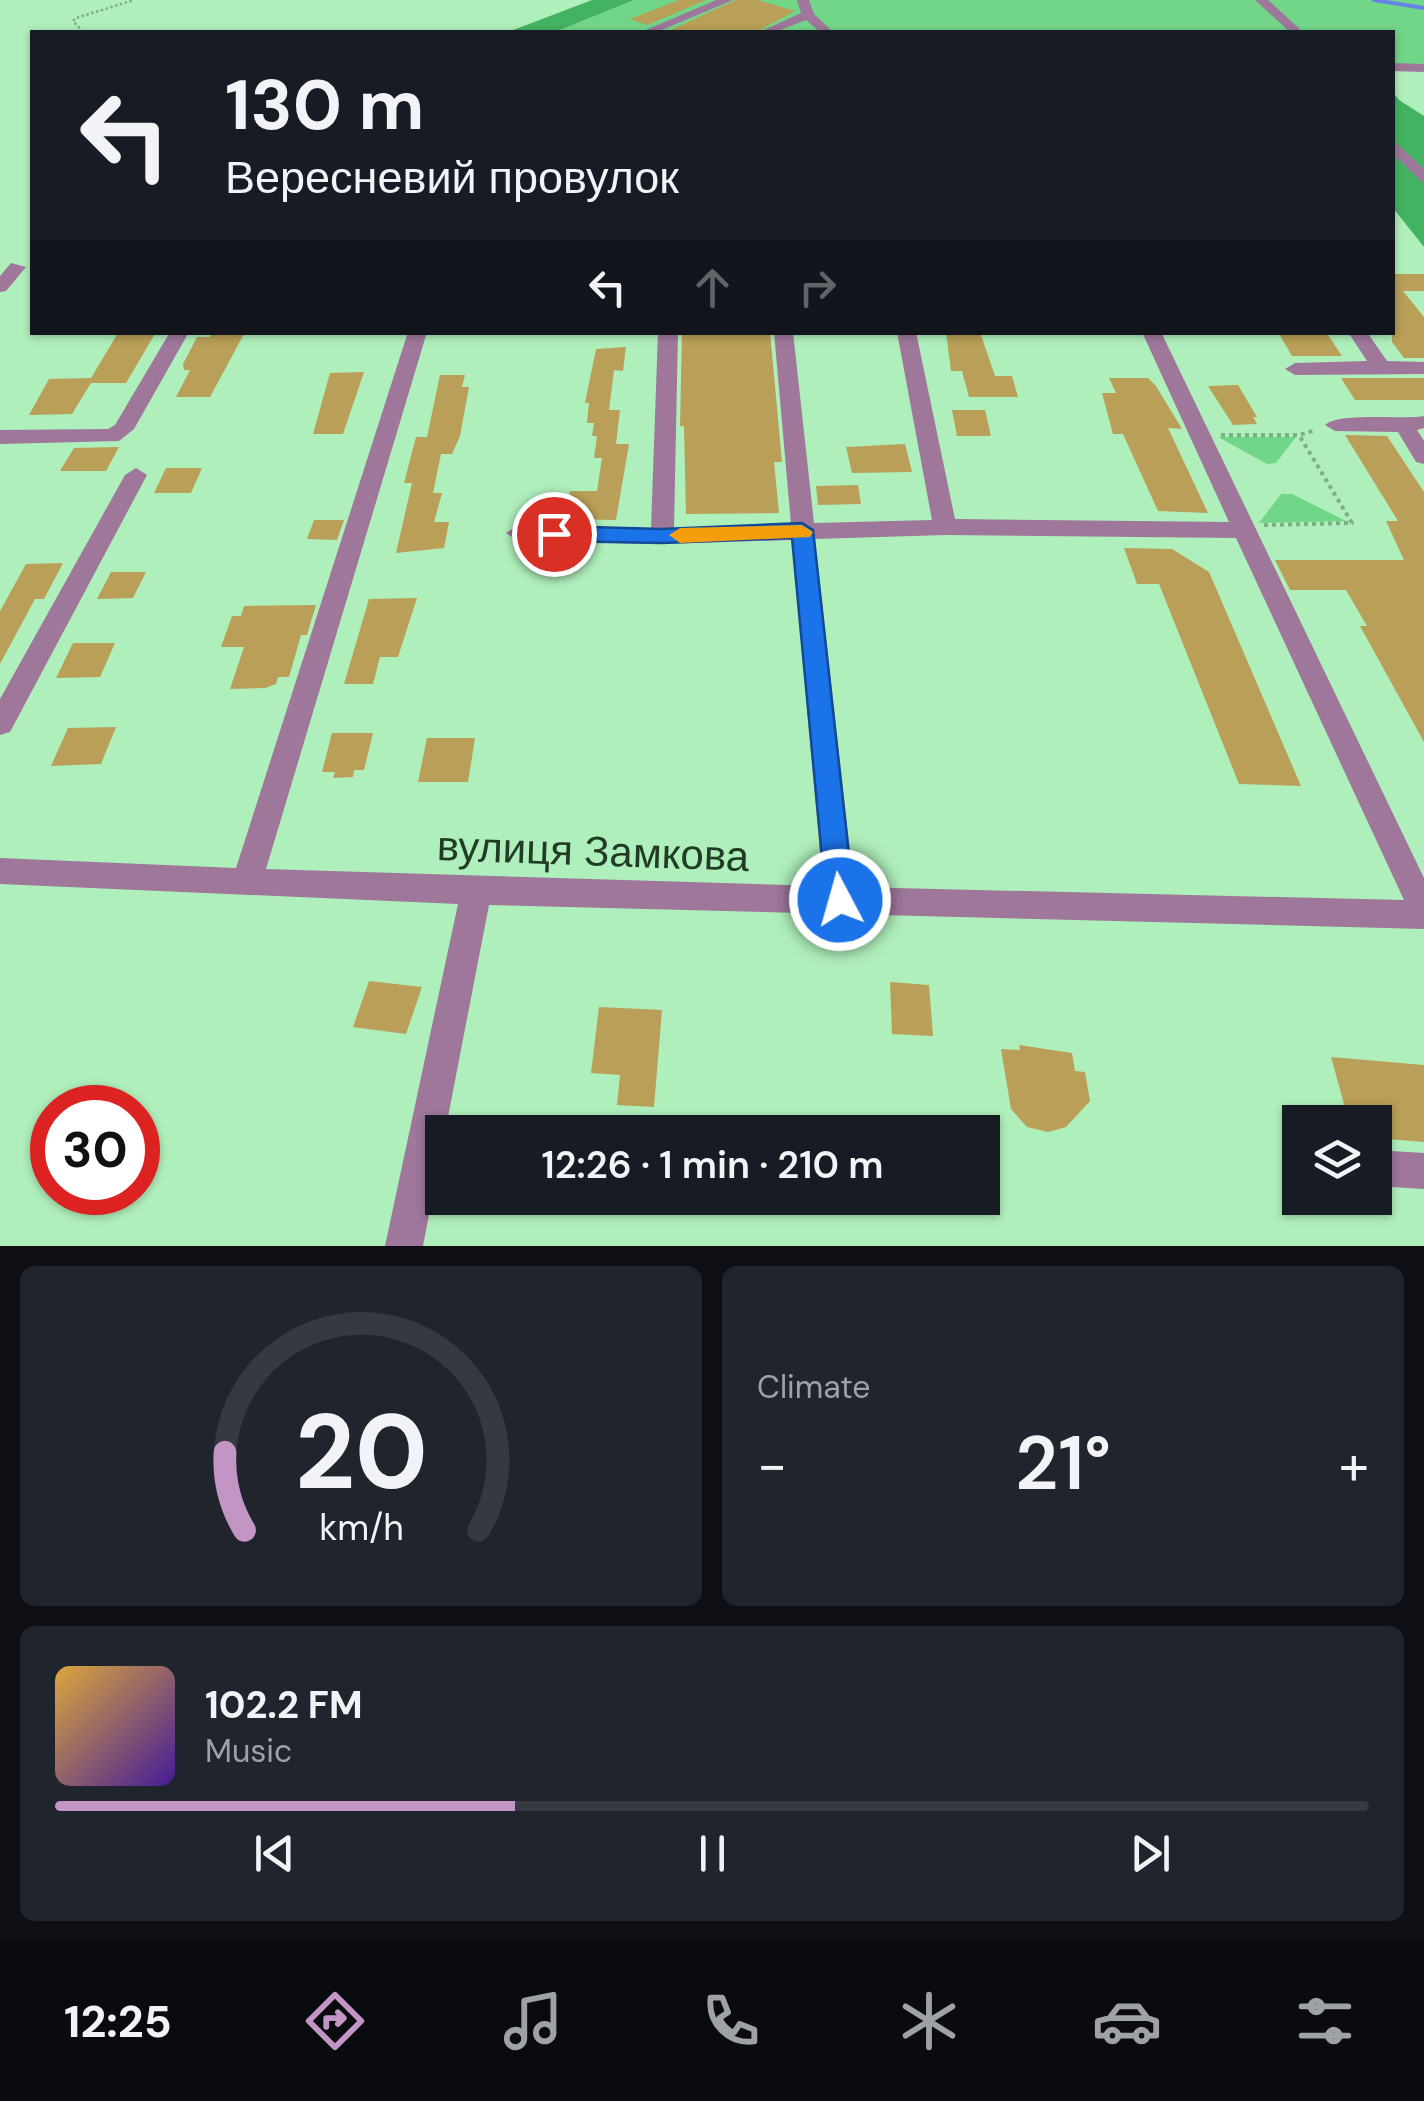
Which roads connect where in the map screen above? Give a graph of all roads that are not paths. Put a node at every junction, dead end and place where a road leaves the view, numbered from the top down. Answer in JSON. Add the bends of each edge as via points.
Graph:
{"nodes":[{"id":1,"x":727,"y":0,"type":"edge"},
{"id":2,"x":802,"y":0,"type":"edge"},
{"id":3,"x":1261,"y":0,"type":"edge"},
{"id":4,"x":808,"y":15,"type":"junction"},
{"id":5,"x":652,"y":30,"type":"edge"},
{"id":6,"x":770,"y":30,"type":"edge"},
{"id":7,"x":825,"y":30,"type":"edge"},
{"id":8,"x":1294,"y":30,"type":"edge"},
{"id":9,"x":1395,"y":67,"type":"edge"},
{"id":10,"x":1424,"y":68,"type":"edge"},
{"id":11,"x":1395,"y":146,"type":"edge"},
{"id":12,"x":1424,"y":179,"type":"edge"},
{"id":13,"x":17,"y":268,"type":"dead end"},
{"id":14,"x":0,"y":287,"type":"edge"},
{"id":15,"x":178,"y":335,"type":"edge"},
{"id":16,"x":417,"y":335,"type":"edge"},
{"id":17,"x":668,"y":335,"type":"edge"},
{"id":18,"x":783,"y":335,"type":"edge"},
{"id":19,"x":907,"y":335,"type":"edge"},
{"id":20,"x":1152,"y":335,"type":"edge"},
{"id":21,"x":1359,"y":335,"type":"edge"},
{"id":22,"x":1381,"y":368,"type":"junction"},
{"id":23,"x":1424,"y":368,"type":"edge"},
{"id":24,"x":1294,"y":369,"type":"dead end"},
{"id":25,"x":1414,"y":424,"type":"edge"},
{"id":26,"x":1335,"y":425,"type":"road end"},
{"id":27,"x":0,"y":436,"type":"edge"},
{"id":28,"x":1424,"y":457,"type":"edge"},
{"id":29,"x":136,"y":475,"type":"dead end"},
{"id":30,"x":945,"y":527,"type":"junction"},
{"id":31,"x":1242,"y":528,"type":"junction"},
{"id":32,"x":802,"y":530,"type":"junction"},
{"id":33,"x":518,"y":532,"type":"dead end"},
{"id":34,"x":662,"y":536,"type":"junction"},
{"id":35,"x":0,"y":724,"type":"edge"},
{"id":36,"x":0,"y":871,"type":"edge"},
{"id":37,"x":247,"y":881,"type":"junction"},
{"id":38,"x":476,"y":891,"type":"junction"},
{"id":39,"x":840,"y":900,"type":"junction"},
{"id":40,"x":1424,"y":913,"type":"edge"},
{"id":41,"x":1392,"y":1169,"type":"edge"},
{"id":42,"x":1424,"y":1172,"type":"edge"},
{"id":43,"x":404,"y":1246,"type":"edge"}],
"edges":[{"from":1,"to":5,"type":"street"},
{"from":2,"to":4,"type":"street"},
{"from":3,"to":8,"type":"street"},
{"from":4,"to":6,"type":"street"},
{"from":4,"to":7,"type":"street"},
{"from":9,"to":10,"type":"street"},
{"from":11,"to":12,"type":"street"},
{"from":13,"to":14,"type":"street"},
{"from":15,"to":27,"type":"street","via":[[123,429],[112,436]]},
{"from":16,"to":37,"type":"street"},
{"from":17,"to":34,"type":"street"},
{"from":18,"to":32,"type":"street"},
{"from":19,"to":30,"type":"street"},
{"from":20,"to":31,"type":"street"},
{"from":21,"to":22,"type":"street"},
{"from":22,"to":23,"type":"street"},
{"from":22,"to":24,"type":"street"},
{"from":25,"to":26,"type":"street"},
{"from":25,"to":28,"type":"street"},
{"from":29,"to":35,"type":"street"},
{"from":30,"to":31,"type":"street"},
{"from":30,"to":32,"type":"street"},
{"from":31,"to":40,"type":"street"},
{"from":32,"to":34,"type":"street"},
{"from":32,"to":39,"type":"street"},
{"from":33,"to":34,"type":"street"},
{"from":36,"to":37,"type":"street","name":"вулиця Замкова"},
{"from":37,"to":38,"type":"street","name":"вулиця Замкова"},
{"from":38,"to":39,"type":"street","name":"вулиця Замкова"},
{"from":38,"to":43,"type":"street"},
{"from":39,"to":40,"type":"street","name":"вулиця Замкова"},
{"from":41,"to":42,"type":"street"}]}
